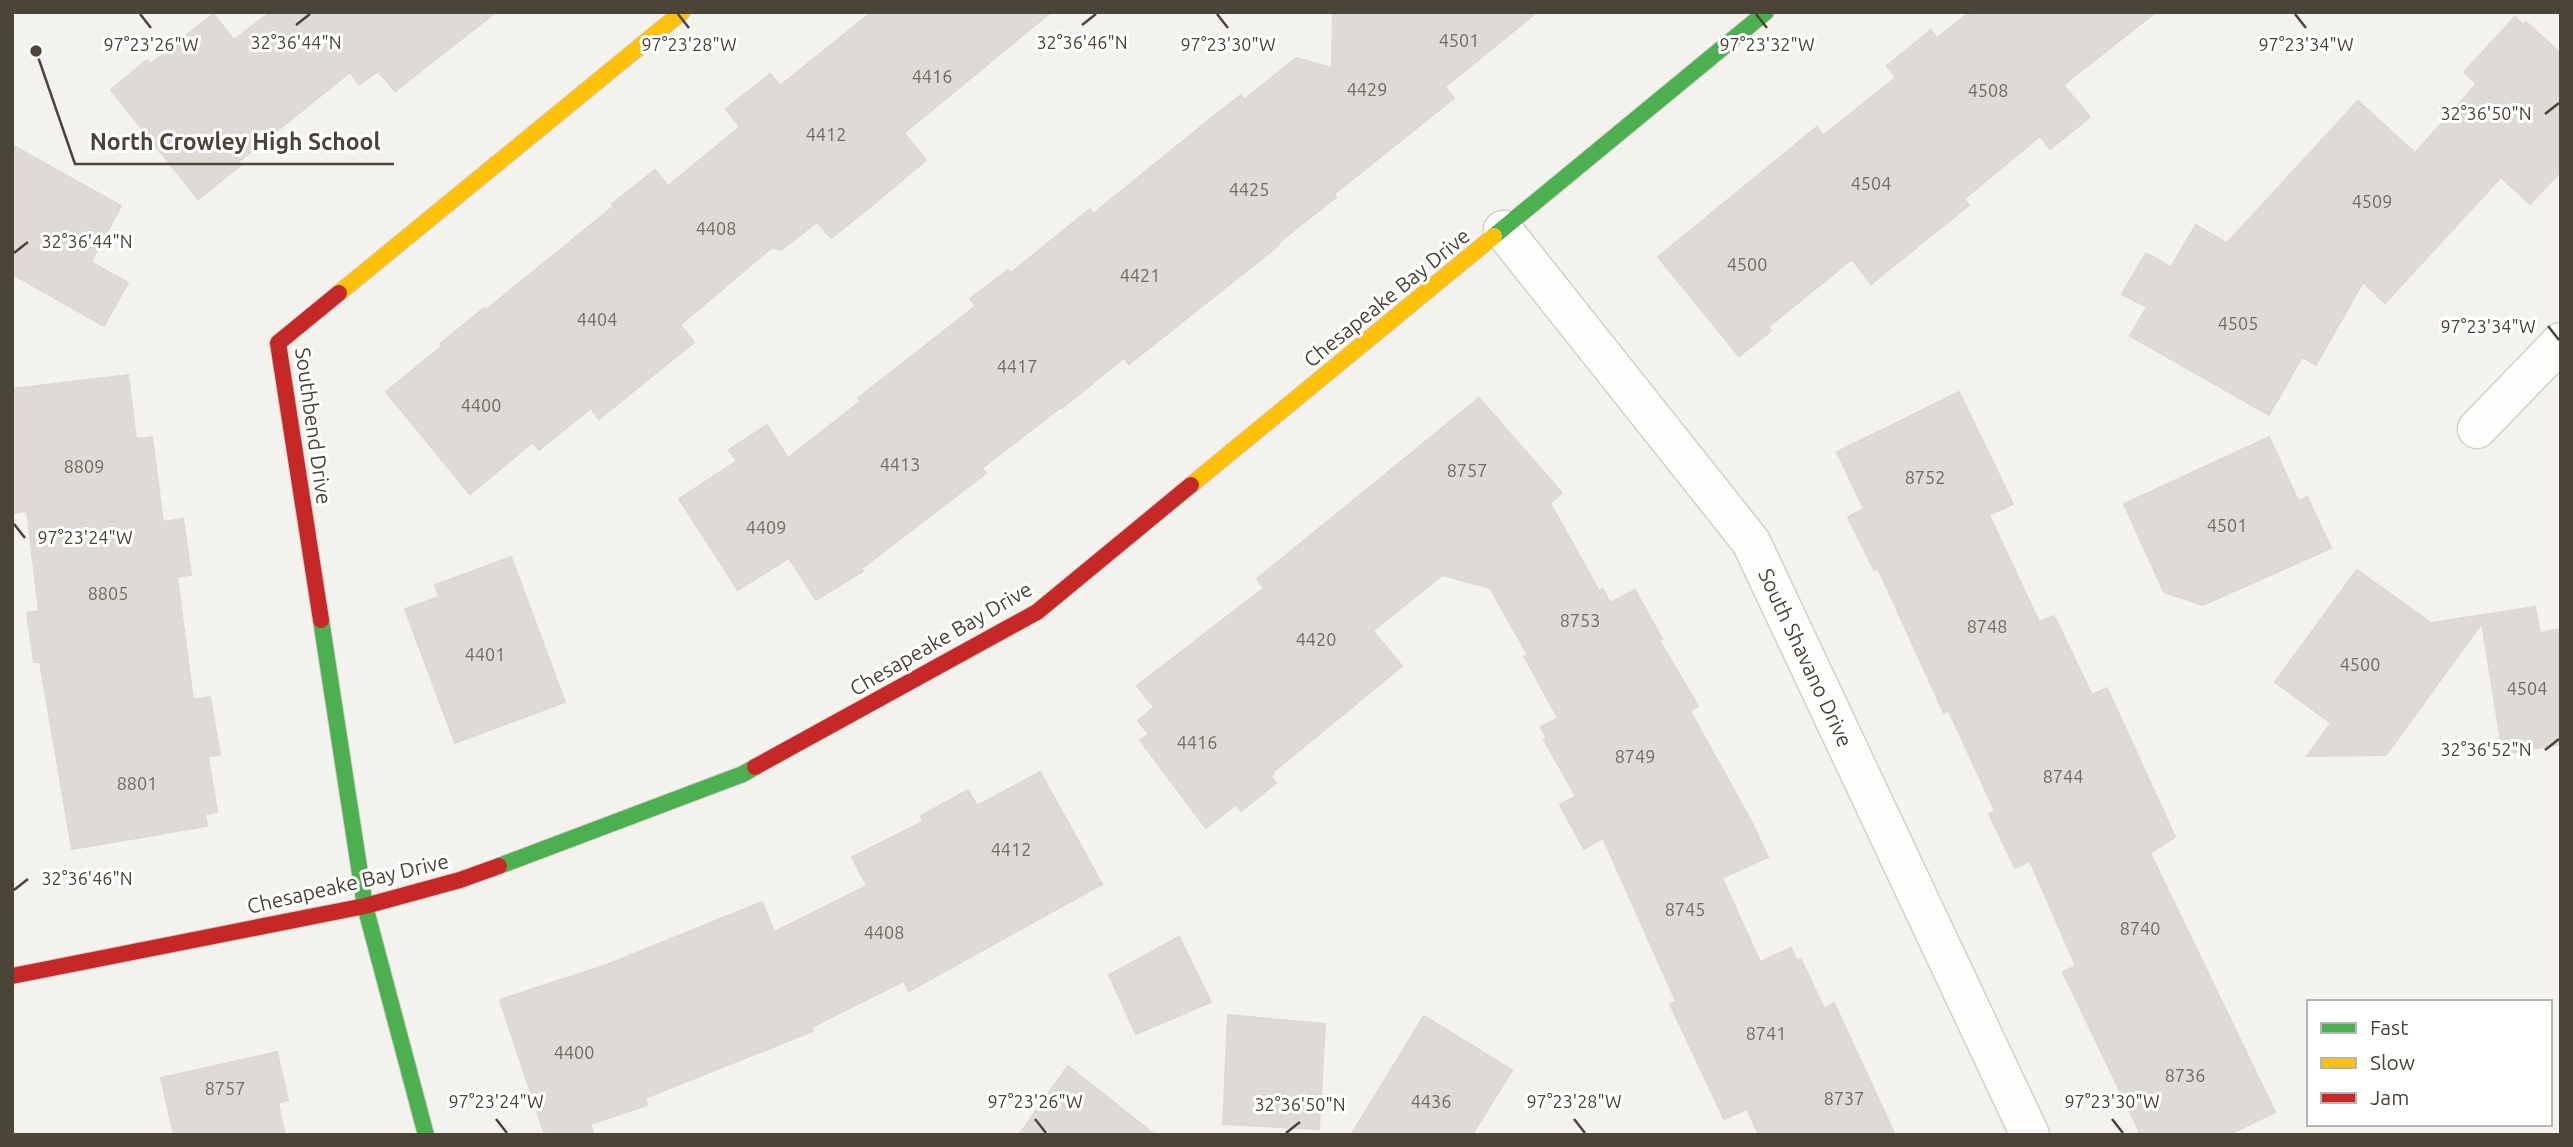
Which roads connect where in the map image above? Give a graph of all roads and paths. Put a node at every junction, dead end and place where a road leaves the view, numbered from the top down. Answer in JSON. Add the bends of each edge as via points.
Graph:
{"nodes":[{"id":1,"x":682,"y":12,"type":"edge"},
{"id":2,"x":1766,"y":12,"type":"edge"},
{"id":3,"x":1503,"y":230,"type":"junction"},
{"id":4,"x":2561,"y":342,"type":"edge"},
{"id":5,"x":2477,"y":429,"type":"dead end"},
{"id":6,"x":365,"y":906,"type":"junction"},
{"id":7,"x":12,"y":976,"type":"edge"},
{"id":8,"x":426,"y":1135,"type":"edge"},
{"id":9,"x":2030,"y":1135,"type":"edge"}],
"edges":[{"from":1,"to":6,"type":"street","name":"Southbend Drive","via":[[278,343]]},
{"from":2,"to":3,"type":"street","name":"Chesapeake Bay Drive"},
{"from":3,"to":6,"type":"street","name":"Chesapeake Bay Drive","via":[[1037,612],[743,774],[460,880]]},
{"from":3,"to":9,"type":"street","name":"South Shavano Drive","via":[[1751,542]]},
{"from":4,"to":5,"type":"street"},
{"from":6,"to":7,"type":"street","name":"Chesapeake Bay Drive"},
{"from":6,"to":8,"type":"street"}]}
